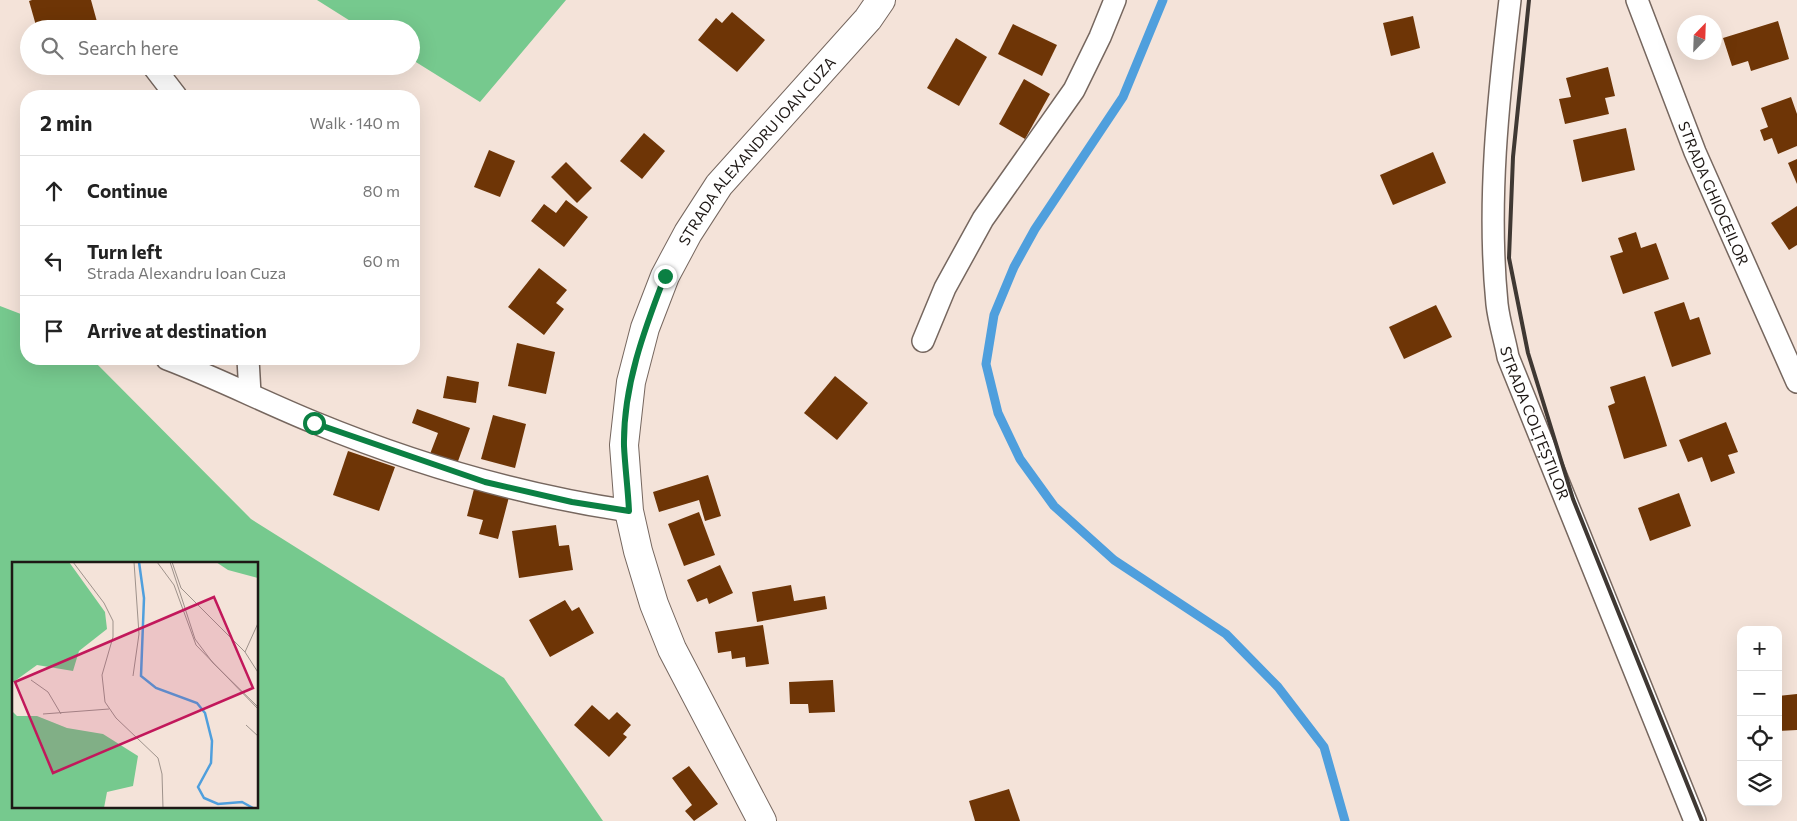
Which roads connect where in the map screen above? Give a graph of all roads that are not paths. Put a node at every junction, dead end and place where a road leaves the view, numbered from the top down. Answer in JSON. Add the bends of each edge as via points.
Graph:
{"nodes":[{"id":1,"x":881,"y":0,"type":"edge"},
{"id":2,"x":1115,"y":0,"type":"edge"},
{"id":3,"x":1510,"y":0,"type":"edge"},
{"id":4,"x":1637,"y":0,"type":"edge"},
{"id":5,"x":159,"y":75,"type":"edge"},
{"id":6,"x":171,"y":90,"type":"edge"},
{"id":7,"x":924,"y":341,"type":"dead end"},
{"id":8,"x":181,"y":365,"type":"edge"},
{"id":9,"x":248,"y":365,"type":"edge"},
{"id":10,"x":1797,"y":382,"type":"edge"},
{"id":11,"x":250,"y":394,"type":"junction"},
{"id":12,"x":629,"y":511,"type":"junction"},
{"id":13,"x":762,"y":821,"type":"edge"},
{"id":14,"x":1695,"y":821,"type":"edge"}],
"edges":[{"from":1,"to":12,"type":"main road","name":"STRADA ALEXANDRU IOAN CUZA","via":[[868,19],[719,185],[665,276],[645,328],[631,382],[624,445]]},
{"from":2,"to":7,"type":"street","via":[[1074,90],[983,219],[945,288]]},
{"from":3,"to":14,"type":"street","name":"STRADA COLȚEȘTILOR","via":[[1496,119],[1494,196],[1498,306],[1508,357]]},
{"from":4,"to":10,"type":"street","name":"STRADA GHIOCEILOR","via":[[1695,152]]},
{"from":5,"to":6,"type":"street"},
{"from":8,"to":11,"type":"street"},
{"from":9,"to":11,"type":"street"},
{"from":11,"to":12,"type":"street","via":[[314,423],[485,482]]},
{"from":12,"to":13,"type":"main road","name":"STRADA ALEXANDRU IOAN CUZA","via":[[640,560],[672,649]]}]}
